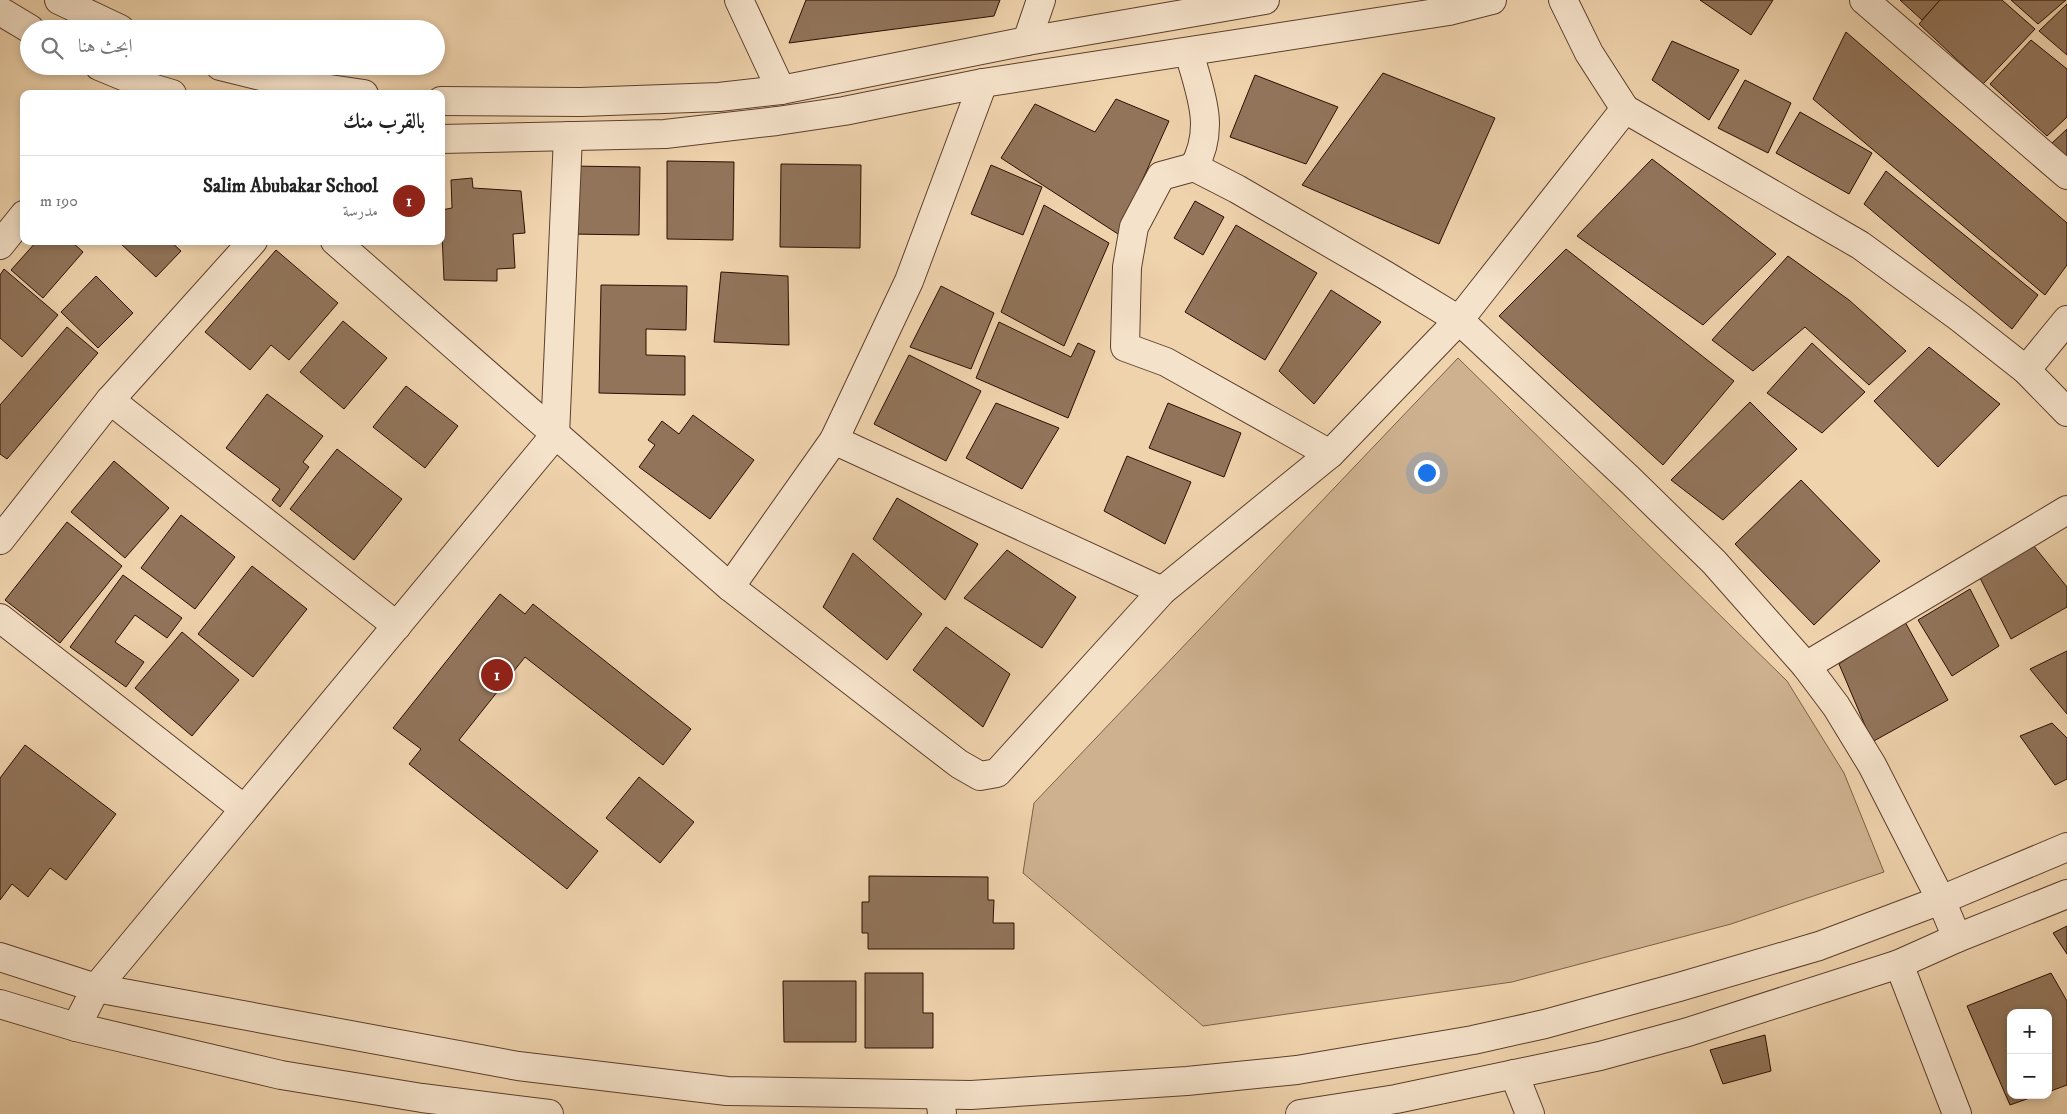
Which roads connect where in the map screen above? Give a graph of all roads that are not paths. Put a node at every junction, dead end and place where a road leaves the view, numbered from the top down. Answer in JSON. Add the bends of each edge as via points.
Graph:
{"nodes":[{"id":1,"x":6,"y":0,"type":"edge"},
{"id":2,"x":59,"y":0,"type":"edge"},
{"id":3,"x":739,"y":0,"type":"edge"},
{"id":4,"x":1041,"y":0,"type":"edge"},
{"id":5,"x":1265,"y":0,"type":"edge"},
{"id":6,"x":1492,"y":0,"type":"edge"},
{"id":7,"x":1563,"y":0,"type":"edge"},
{"id":8,"x":1864,"y":0,"type":"edge"},
{"id":9,"x":0,"y":5,"type":"edge"},
{"id":10,"x":0,"y":11,"type":"edge"},
{"id":11,"x":101,"y":20,"type":"edge"},
{"id":12,"x":20,"y":23,"type":"edge"},
{"id":13,"x":1027,"y":40,"type":"junction"},
{"id":14,"x":1189,"y":52,"type":"junction"},
{"id":15,"x":119,"y":75,"type":"edge"},
{"id":16,"x":257,"y":75,"type":"edge"},
{"id":17,"x":983,"y":83,"type":"junction"},
{"id":18,"x":153,"y":90,"type":"edge"},
{"id":19,"x":337,"y":90,"type":"edge"},
{"id":20,"x":781,"y":90,"type":"junction"},
{"id":21,"x":445,"y":101,"type":"edge"},
{"id":22,"x":1625,"y":109,"type":"junction"},
{"id":23,"x":568,"y":136,"type":"junction"},
{"id":24,"x":445,"y":138,"type":"edge"},
{"id":25,"x":1194,"y":167,"type":"junction"},
{"id":26,"x":2067,"y":175,"type":"edge"},
{"id":27,"x":20,"y":220,"type":"edge"},
{"id":28,"x":0,"y":245,"type":"edge"},
{"id":29,"x":249,"y":245,"type":"edge"},
{"id":30,"x":340,"y":245,"type":"edge"},
{"id":31,"x":1459,"y":320,"type":"junction"},
{"id":32,"x":2067,"y":320,"type":"edge"},
{"id":33,"x":2026,"y":370,"type":"junction"},
{"id":34,"x":110,"y":400,"type":"junction"},
{"id":35,"x":2067,"y":412,"type":"edge"},
{"id":36,"x":555,"y":435,"type":"junction"},
{"id":37,"x":834,"y":440,"type":"junction"},
{"id":38,"x":1330,"y":454,"type":"junction"},
{"id":39,"x":2067,"y":510,"type":"edge"},
{"id":40,"x":0,"y":540,"type":"edge"},
{"id":41,"x":730,"y":587,"type":"junction"},
{"id":42,"x":1162,"y":591,"type":"junction"},
{"id":43,"x":0,"y":618,"type":"edge"},
{"id":44,"x":397,"y":626,"type":"junction"},
{"id":45,"x":1806,"y":666,"type":"junction"},
{"id":46,"x":244,"y":809,"type":"junction"},
{"id":47,"x":2067,"y":847,"type":"edge"},
{"id":48,"x":2067,"y":894,"type":"edge"},
{"id":49,"x":1941,"y":900,"type":"junction"},
{"id":50,"x":1957,"y":938,"type":"junction"},
{"id":51,"x":0,"y":958,"type":"edge"},
{"id":52,"x":1899,"y":964,"type":"junction"},
{"id":53,"x":96,"y":988,"type":"junction"},
{"id":54,"x":0,"y":1004,"type":"edge"},
{"id":55,"x":76,"y":1027,"type":"junction"},
{"id":56,"x":1514,"y":1074,"type":"junction"},
{"id":57,"x":941,"y":1105,"type":"edge"},
{"id":58,"x":549,"y":1114,"type":"edge"},
{"id":59,"x":1300,"y":1114,"type":"edge"},
{"id":60,"x":1530,"y":1114,"type":"edge"},
{"id":61,"x":1957,"y":1114,"type":"edge"}],
"edges":[{"from":1,"to":9,"type":"street"},
{"from":2,"to":11,"type":"street"},
{"from":3,"to":20,"type":"street"},
{"from":4,"to":13,"type":"street"},
{"from":5,"to":13,"type":"street"},
{"from":6,"to":14,"type":"street","via":[[1449,10]]},
{"from":7,"to":22,"type":"street","via":[[1589,53]]},
{"from":8,"to":26,"type":"street"},
{"from":10,"to":12,"type":"street"},
{"from":13,"to":20,"type":"street"},
{"from":14,"to":17,"type":"street"},
{"from":14,"to":25,"type":"street","via":[[1206,121],[1205,140]]},
{"from":15,"to":18,"type":"street"},
{"from":16,"to":19,"type":"street"},
{"from":17,"to":23,"type":"street","via":[[777,122],[665,134]]},
{"from":17,"to":37,"type":"street","via":[[909,281]]},
{"from":20,"to":21,"type":"street","via":[[720,97],[580,102]]},
{"from":22,"to":31,"type":"street"},
{"from":22,"to":33,"type":"street","via":[[1860,245]]},
{"from":23,"to":24,"type":"street"},
{"from":23,"to":36,"type":"street"},
{"from":25,"to":31,"type":"street"},
{"from":25,"to":38,"type":"street","via":[[1161,176],[1134,227],[1127,266],[1125,347],[1166,362]]},
{"from":27,"to":28,"type":"street"},
{"from":29,"to":34,"type":"street"},
{"from":30,"to":36,"type":"street"},
{"from":31,"to":38,"type":"street"},
{"from":31,"to":45,"type":"street","via":[[1714,562]]},
{"from":32,"to":33,"type":"street"},
{"from":33,"to":35,"type":"street"},
{"from":34,"to":40,"type":"street"},
{"from":34,"to":44,"type":"street"},
{"from":36,"to":41,"type":"street"},
{"from":36,"to":44,"type":"street"},
{"from":37,"to":41,"type":"street"},
{"from":37,"to":42,"type":"street"},
{"from":38,"to":42,"type":"street"},
{"from":39,"to":45,"type":"street"},
{"from":41,"to":42,"type":"street","via":[[959,764],[980,776],[997,773]]},
{"from":43,"to":46,"type":"street"},
{"from":44,"to":46,"type":"street"},
{"from":45,"to":49,"type":"street","via":[[1836,706],[1872,765]]},
{"from":46,"to":53,"type":"street"},
{"from":47,"to":49,"type":"street"},
{"from":48,"to":50,"type":"street"},
{"from":49,"to":50,"type":"street"},
{"from":49,"to":57,"type":"street","via":[[1819,946],[1545,1024],[1473,1040],[1297,1070],[1187,1081],[971,1095]]},
{"from":50,"to":52,"type":"street"},
{"from":51,"to":53,"type":"street"},
{"from":52,"to":56,"type":"street","via":[[1688,1032],[1600,1056]]},
{"from":52,"to":61,"type":"street"},
{"from":53,"to":55,"type":"street"},
{"from":53,"to":57,"type":"street","via":[[518,1066],[727,1091]]},
{"from":54,"to":55,"type":"street"},
{"from":55,"to":58,"type":"street","via":[[281,1075]]},
{"from":56,"to":59,"type":"street","via":[[1396,1099]]},
{"from":56,"to":60,"type":"street"}]}
